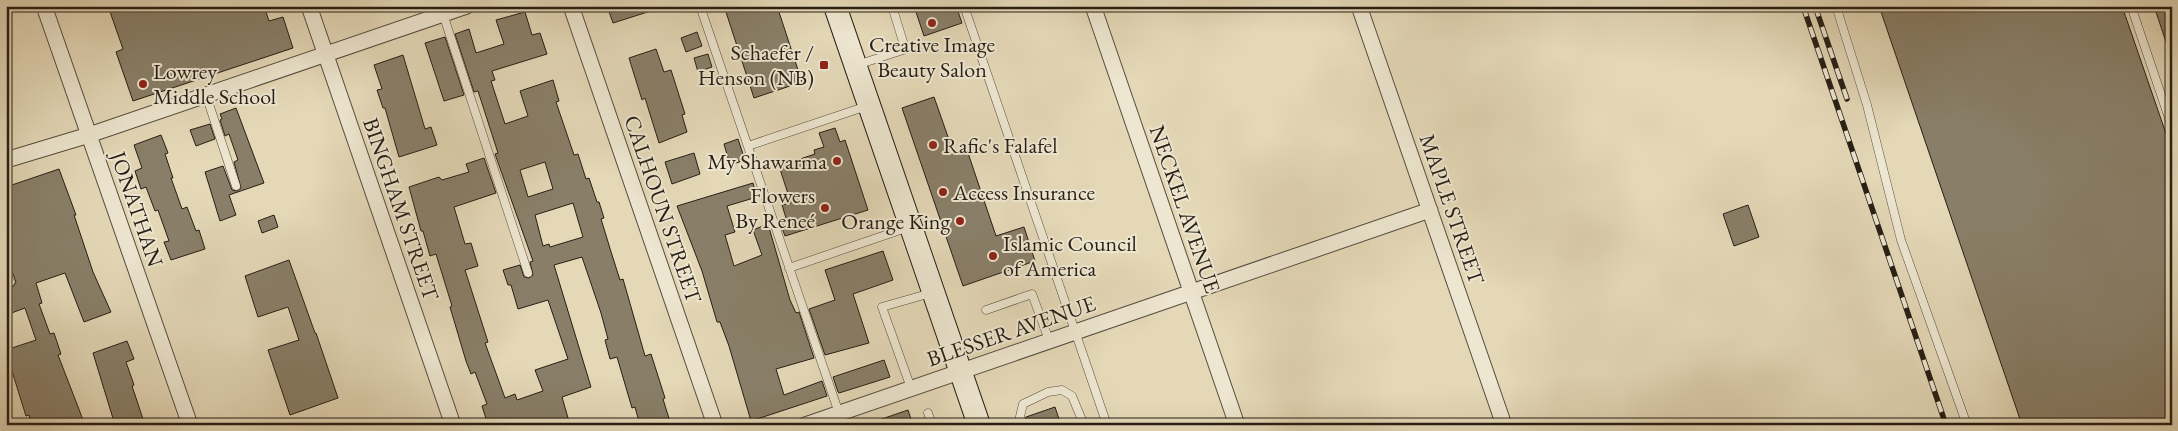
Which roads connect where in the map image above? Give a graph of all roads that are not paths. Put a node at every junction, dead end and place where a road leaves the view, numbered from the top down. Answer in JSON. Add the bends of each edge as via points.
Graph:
{"nodes":[{"id":1,"x":44,"y":6,"type":"edge"},
{"id":2,"x":309,"y":6,"type":"edge"},
{"id":3,"x":467,"y":6,"type":"edge"},
{"id":4,"x":571,"y":6,"type":"edge"},
{"id":5,"x":700,"y":6,"type":"edge"},
{"id":6,"x":835,"y":6,"type":"edge"},
{"id":7,"x":892,"y":6,"type":"edge"},
{"id":8,"x":964,"y":6,"type":"edge"},
{"id":9,"x":1093,"y":6,"type":"edge"},
{"id":10,"x":1359,"y":6,"type":"edge"},
{"id":11,"x":1836,"y":6,"type":"edge"},
{"id":12,"x":2131,"y":6,"type":"edge"},
{"id":13,"x":444,"y":14,"type":"junction"},
{"id":14,"x":326,"y":55,"type":"junction"},
{"id":15,"x":855,"y":66,"type":"junction"},
{"id":16,"x":206,"y":96,"type":"junction"},
{"id":17,"x":869,"y":106,"type":"junction"},
{"id":18,"x":2172,"y":127,"type":"edge"},
{"id":19,"x":89,"y":135,"type":"junction"},
{"id":20,"x":748,"y":146,"type":"junction"},
{"id":21,"x":6,"y":160,"type":"edge"},
{"id":22,"x":236,"y":186,"type":"dead end"},
{"id":23,"x":1430,"y":210,"type":"junction"},
{"id":24,"x":910,"y":226,"type":"junction"},
{"id":25,"x":790,"y":268,"type":"junction"},
{"id":26,"x":6,"y":272,"type":"edge"},
{"id":27,"x":528,"y":273,"type":"dead end"},
{"id":28,"x":10,"y":282,"type":"dead end"},
{"id":29,"x":933,"y":292,"type":"junction"},
{"id":30,"x":1191,"y":292,"type":"junction"},
{"id":31,"x":986,"y":310,"type":"dead end"},
{"id":32,"x":1076,"y":331,"type":"junction"},
{"id":33,"x":1049,"y":340,"type":"junction"},
{"id":34,"x":960,"y":371,"type":"junction"},
{"id":35,"x":911,"y":388,"type":"junction"},
{"id":36,"x":928,"y":413,"type":"dead end"},
{"id":37,"x":841,"y":419,"type":"edge"},
{"id":38,"x":190,"y":425,"type":"edge"},
{"id":39,"x":453,"y":425,"type":"edge"},
{"id":40,"x":715,"y":425,"type":"edge"},
{"id":41,"x":805,"y":425,"type":"edge"},
{"id":42,"x":932,"y":425,"type":"edge"},
{"id":43,"x":979,"y":425,"type":"edge"},
{"id":44,"x":1018,"y":425,"type":"edge"},
{"id":45,"x":1084,"y":425,"type":"edge"},
{"id":46,"x":1107,"y":425,"type":"edge"},
{"id":47,"x":1237,"y":425,"type":"edge"},
{"id":48,"x":1504,"y":425,"type":"edge"},
{"id":49,"x":1967,"y":425,"type":"edge"}],
"edges":[{"from":1,"to":19,"type":"street","name":"JONATHAN"},
{"from":2,"to":14,"type":"street","name":"BINGHAM STREET"},
{"from":3,"to":13,"type":"street"},
{"from":4,"to":40,"type":"street","name":"CALHOUN STREET"},
{"from":5,"to":20,"type":"lane"},
{"from":6,"to":15,"type":"main road"},
{"from":7,"to":15,"type":"lane","via":[[903,50]]},
{"from":8,"to":32,"type":"lane"},
{"from":9,"to":30,"type":"street","name":"NECKEL AVENUE"},
{"from":10,"to":23,"type":"street","name":"MAPLE STREET"},
{"from":11,"to":49,"type":"lane","via":[[1867,105],[1901,240]]},
{"from":12,"to":18,"type":"lane"},
{"from":13,"to":14,"type":"street"},
{"from":13,"to":27,"type":"lane"},
{"from":14,"to":16,"type":"street"},
{"from":14,"to":39,"type":"street","name":"BINGHAM STREET"},
{"from":15,"to":17,"type":"main road"},
{"from":16,"to":19,"type":"street"},
{"from":16,"to":22,"type":"lane"},
{"from":17,"to":20,"type":"lane"},
{"from":17,"to":24,"type":"main road"},
{"from":19,"to":21,"type":"street"},
{"from":19,"to":38,"type":"street","name":"JONATHAN"},
{"from":20,"to":25,"type":"lane"},
{"from":23,"to":30,"type":"street","name":"BLESSER AVENUE"},
{"from":23,"to":48,"type":"street","name":"MAPLE STREET"},
{"from":24,"to":25,"type":"lane"},
{"from":24,"to":29,"type":"main road"},
{"from":25,"to":37,"type":"lane"},
{"from":26,"to":28,"type":"lane"},
{"from":29,"to":34,"type":"main road"},
{"from":29,"to":35,"type":"lane","via":[[882,307]]},
{"from":30,"to":32,"type":"street","name":"BLESSER AVENUE"},
{"from":30,"to":47,"type":"street","name":"NECKEL AVENUE"},
{"from":31,"to":33,"type":"lane","via":[[1032,294]]},
{"from":32,"to":33,"type":"street","name":"BLESSER AVENUE"},
{"from":32,"to":46,"type":"lane"},
{"from":33,"to":34,"type":"street","name":"BLESSER AVENUE"},
{"from":34,"to":35,"type":"street","name":"BLESSER AVENUE"},
{"from":34,"to":43,"type":"main road"},
{"from":35,"to":37,"type":"street","name":"BLESSER AVENUE"},
{"from":36,"to":42,"type":"lane"},
{"from":37,"to":41,"type":"street","name":"BLESSER AVENUE"},
{"from":44,"to":45,"type":"lane","via":[[1023,404],[1048,392],[1062,390],[1072,396]]}]}
